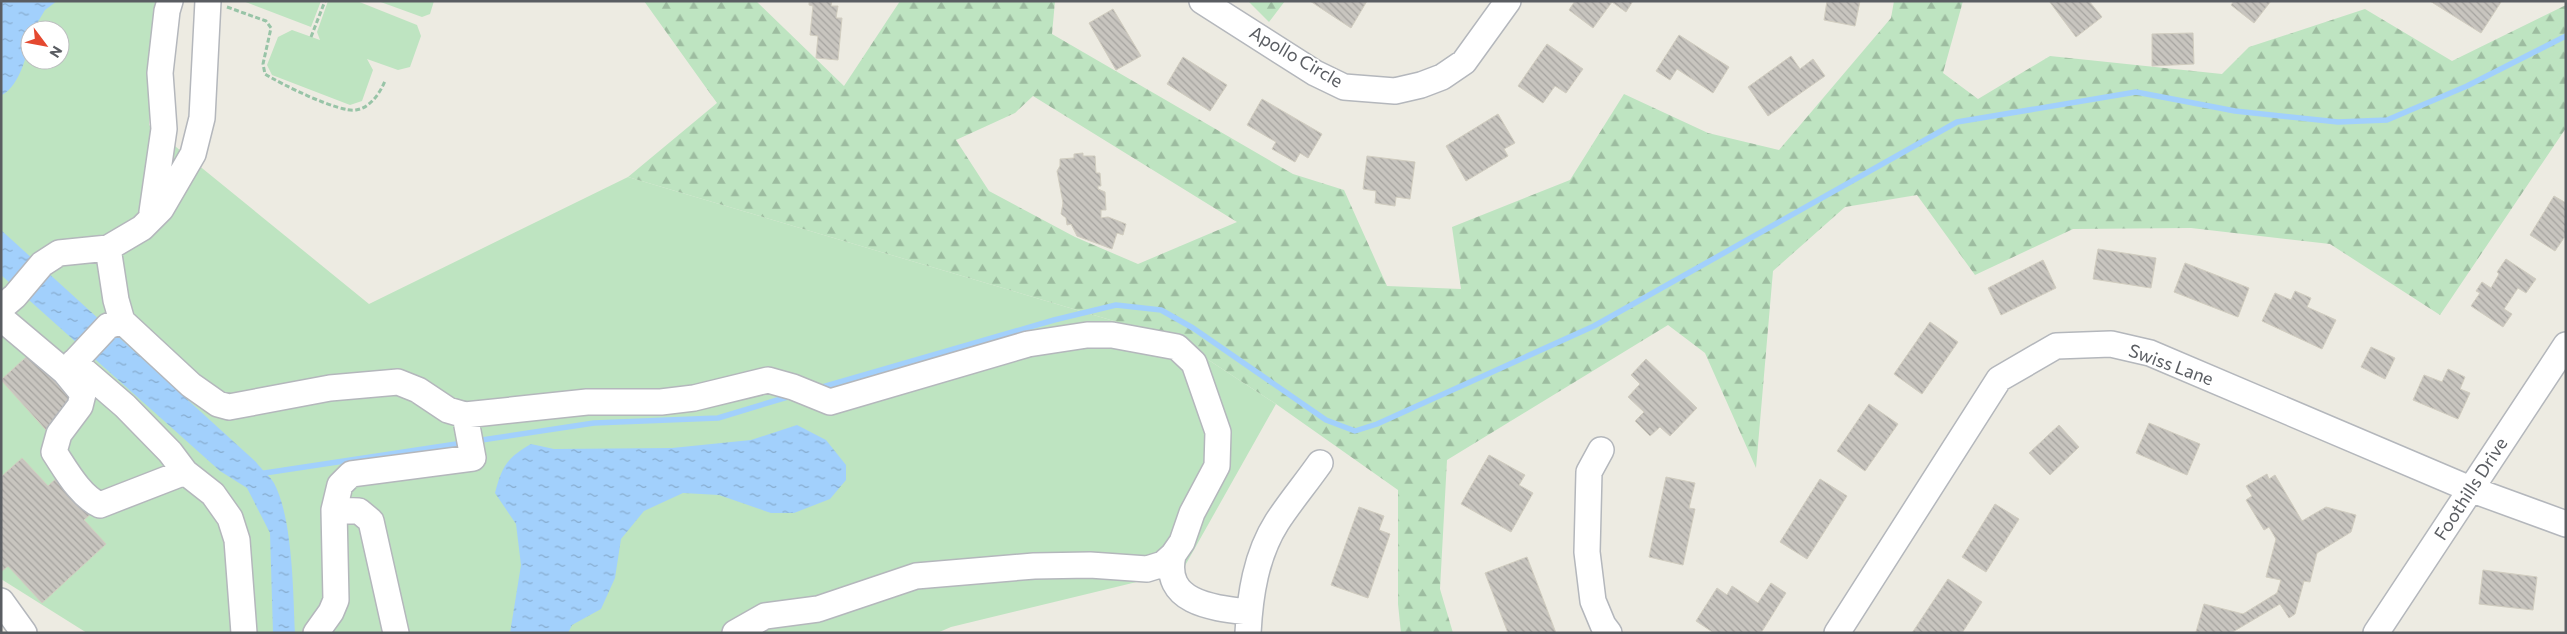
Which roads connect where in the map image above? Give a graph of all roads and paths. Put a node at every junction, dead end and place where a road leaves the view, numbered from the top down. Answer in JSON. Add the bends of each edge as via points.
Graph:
{"nodes":[{"id":1,"x":170,"y":1,"type":"edge"},
{"id":2,"x":325,"y":1,"type":"edge"},
{"id":3,"x":1202,"y":1,"type":"edge"},
{"id":4,"x":1508,"y":1,"type":"edge"},
{"id":5,"x":208,"y":5,"type":"edge"},
{"id":6,"x":311,"y":37,"type":"dead end"},
{"id":7,"x":385,"y":81,"type":"dead end"},
{"id":8,"x":151,"y":220,"type":"junction"},
{"id":9,"x":108,"y":248,"type":"junction"},
{"id":10,"x":8,"y":302,"type":"edge"},
{"id":11,"x":1,"y":318,"type":"edge"},
{"id":12,"x":115,"y":324,"type":"junction"},
{"id":13,"x":2566,"y":345,"type":"edge"},
{"id":14,"x":73,"y":364,"type":"junction"},
{"id":15,"x":468,"y":431,"type":"junction"},
{"id":16,"x":1601,"y":450,"type":"dead end"},
{"id":17,"x":1320,"y":463,"type":"dead end"},
{"id":18,"x":186,"y":472,"type":"junction"},
{"id":19,"x":2470,"y":489,"type":"junction"},
{"id":20,"x":334,"y":510,"type":"junction"},
{"id":21,"x":2566,"y":524,"type":"edge"},
{"id":22,"x":1173,"y":555,"type":"junction"},
{"id":23,"x":1,"y":600,"type":"edge"},
{"id":24,"x":1249,"y":622,"type":"edge"},
{"id":25,"x":24,"y":633,"type":"edge"},
{"id":26,"x":244,"y":633,"type":"edge"},
{"id":27,"x":316,"y":633,"type":"edge"},
{"id":28,"x":396,"y":633,"type":"edge"},
{"id":29,"x":736,"y":633,"type":"edge"},
{"id":30,"x":1609,"y":633,"type":"edge"},
{"id":31,"x":1836,"y":633,"type":"edge"},
{"id":32,"x":2376,"y":633,"type":"edge"}],
"edges":[{"from":1,"to":8,"type":"street","via":[[160,73],[164,129]]},
{"from":2,"to":6,"type":"path"},
{"from":3,"to":4,"type":"street","name":"Apollo Circle","via":[[1315,73],[1344,87],[1395,91],[1422,86],[1464,62]]},
{"from":5,"to":7,"type":"path","via":[[266,21],[271,28],[262,64],[265,74],[277,82],[344,110],[356,110],[367,106],[381,91]]},
{"from":5,"to":8,"type":"street","via":[[200,127],[192,154],[161,209]]},
{"from":8,"to":9,"type":"street","via":[[125,240]]},
{"from":9,"to":10,"type":"street","via":[[59,252],[42,264]]},
{"from":9,"to":12,"type":"street","via":[[116,300]]},
{"from":11,"to":14,"type":"street"},
{"from":12,"to":14,"type":"street"},
{"from":12,"to":15,"type":"street","via":[[218,404],[229,407],[330,388],[398,382],[418,390],[448,410]]},
{"from":13,"to":19,"type":"street","name":"Foothills Drive"},
{"from":14,"to":18,"type":"street","via":[[125,406]]},
{"from":14,"to":18,"type":"street","via":[[83,394],[80,406],[59,434],[54,452],[93,502],[100,505]]},
{"from":15,"to":20,"type":"street","via":[[472,458],[351,474],[340,485]]},
{"from":15,"to":22,"type":"street","via":[[587,402],[694,398],[768,380],[830,402],[1028,344],[1087,335],[1112,335],[1177,347],[1194,363],[1218,432],[1217,466]]},
{"from":16,"to":30,"type":"street","via":[[1589,472],[1587,552],[1593,601]]},
{"from":17,"to":24,"type":"street","via":[[1276,524],[1257,567]]},
{"from":18,"to":26,"type":"street","via":[[213,494],[230,518],[237,540]]},
{"from":19,"to":21,"type":"street","name":"Swiss Lane"},
{"from":19,"to":31,"type":"street","name":"Swiss Lane","via":[[2150,353],[2111,344],[2056,346],[2000,378]]},
{"from":19,"to":32,"type":"street","name":"Foothills Drive"},
{"from":20,"to":27,"type":"street","via":[[336,600]]},
{"from":20,"to":28,"type":"street","via":[[359,511],[371,522]]},
{"from":22,"to":24,"type":"street","via":[[1170,565],[1173,582],[1193,601]]},
{"from":22,"to":29,"type":"street","via":[[1163,564],[1147,568],[1034,566],[916,576],[818,609],[765,616]]},
{"from":23,"to":25,"type":"street"}]}
